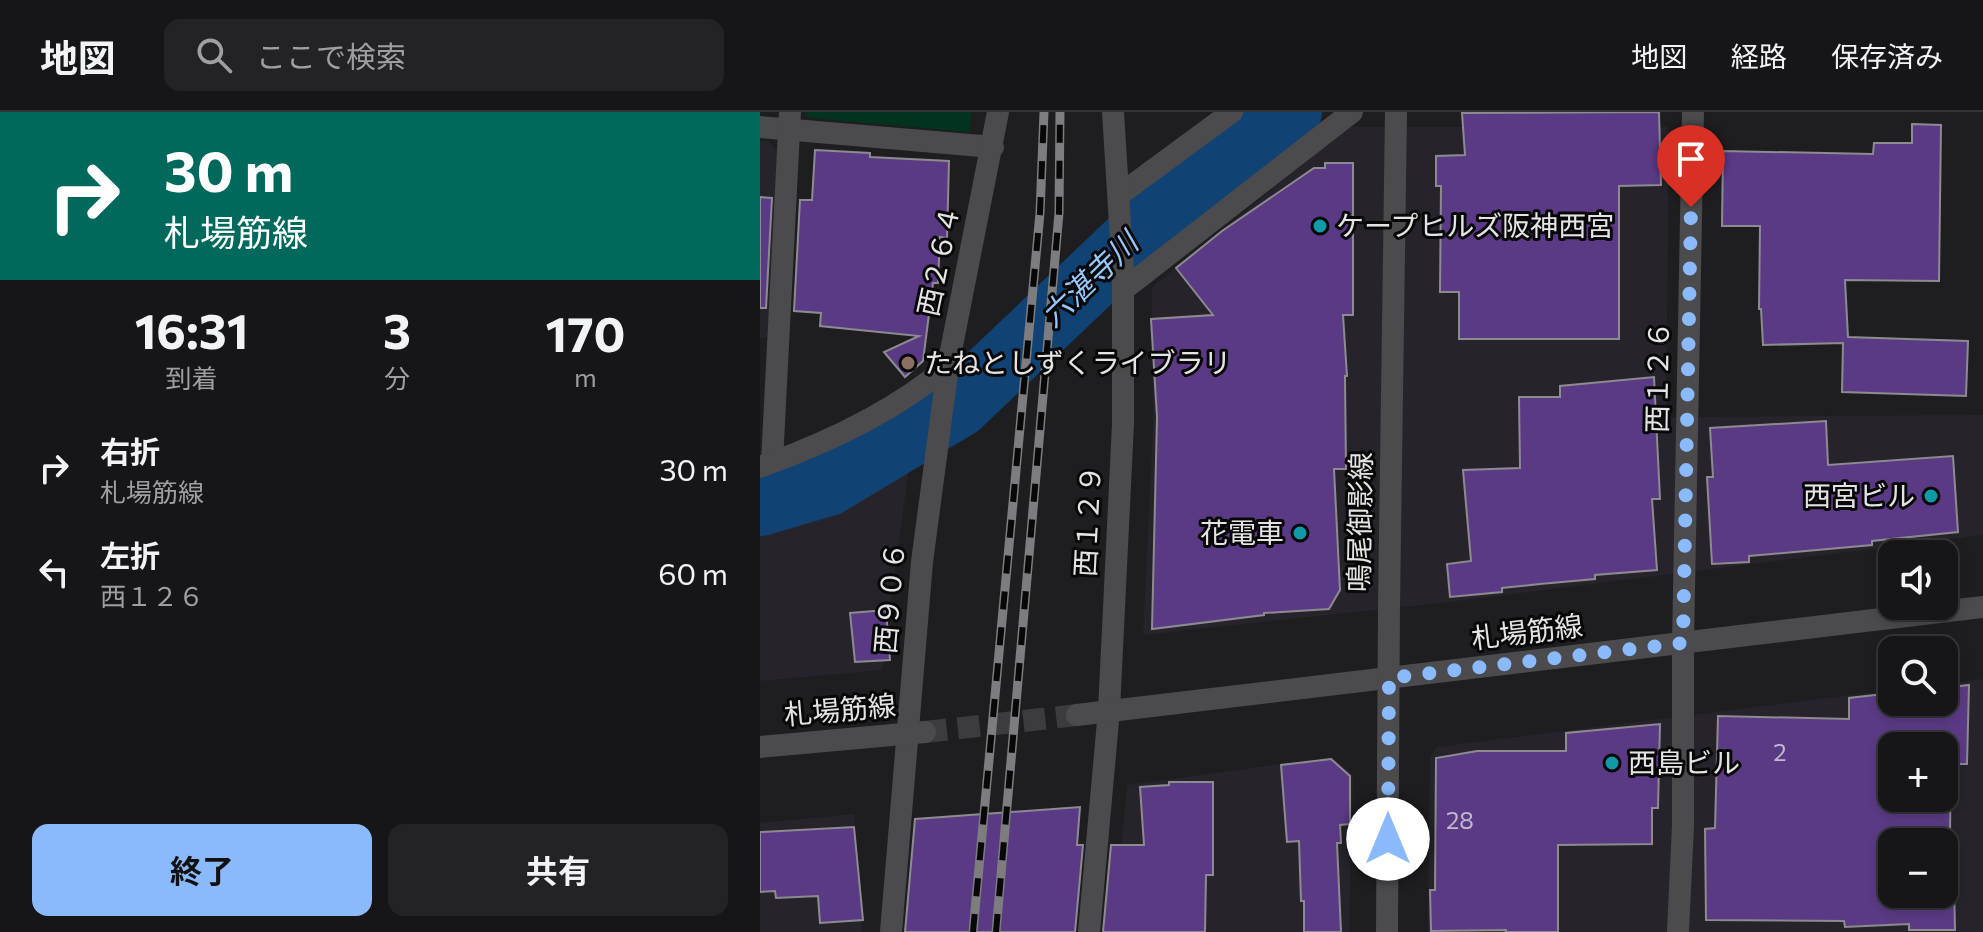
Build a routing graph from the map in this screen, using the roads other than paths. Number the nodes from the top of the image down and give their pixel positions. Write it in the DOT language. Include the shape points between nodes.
graph roads {
  1 [pos="998,112"];
  2 [pos="1113,112"];
  3 [pos="1232,112"];
  4 [pos="1352,112"];
  5 [pos="1396,112"];
  6 [pos="1693,112"];
  7 [pos="790,120"];
  8 [pos="760,127"];
  9 [pos="993,147"];
  10 [pos="1119,195"];
  11 [pos="1123,281"];
  12 [pos="946,375"];
  13 [pos="766,465"];
  14 [pos="1983,607"];
  15 [pos="1683,643"];
  16 [pos="1389,678"];
  17 [pos="1109,710"];
  18 [pos="1077,715"];
  19 [pos="917,733"];
  20 [pos="760,747"];
  21 [pos="891,932"];
  22 [pos="1089,932"];
  23 [pos="1387,932"];
  24 [pos="1678,932"];
  1 -- 9 [label="street, 西２６４"];
  2 -- 10 [label="street, 西１２９"];
  3 -- 10 [label="street"];
  4 -- 11 [label="street"];
  5 -- 16 [label="street, 鳴尾御影線"];
  6 -- 15 [label="street, 西１２６"];
  7 -- 8 [label="street"];
  7 -- 9 [label="street"];
  7 -- 13 [label="street"];
  9 -- 12 [label="street, 西２６４"];
  10 -- 11 [label="street, 西１２９"];
  11 -- 17 [label="street, 西１２９" via="1123,424"];
  12 -- 13 [label="street" via="861,424"];
  12 -- 19 [label="street, 西９０６" via="922,562"];
  14 -- 15 [label="street, 札場筋線"];
  15 -- 16 [label="street, 札場筋線"];
  15 -- 24 [label="street, 西１２６"];
  16 -- 17 [label="street, 札場筋線"];
  16 -- 23 [label="street, 鳴尾御影線"];
  17 -- 18 [label="street, 札場筋線"];
  17 -- 22 [label="street, 西１２９"];
  19 -- 20 [label="street, 札場筋線"];
  19 -- 21 [label="street, 西９０６"];
}
